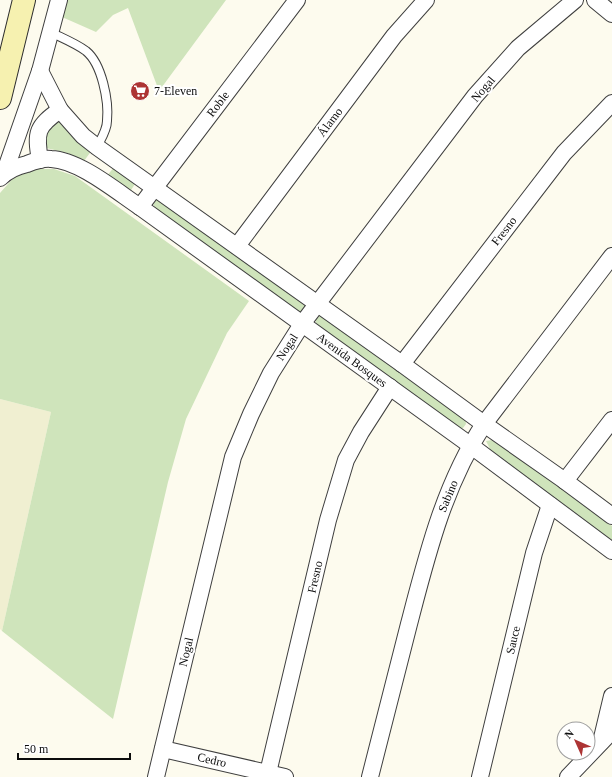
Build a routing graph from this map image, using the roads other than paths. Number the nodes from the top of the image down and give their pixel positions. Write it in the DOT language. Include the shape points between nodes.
graph roads {
  1 [pos="24,0"];
  2 [pos="58,0"];
  3 [pos="297,0"];
  4 [pos="426,0"];
  5 [pos="575,0"];
  6 [pos="595,0"];
  7 [pos="612,14"];
  8 [pos="50,32"];
  9 [pos="40,71"];
  10 [pos="0,98"];
  11 [pos="612,103"];
  12 [pos="60,110"];
  13 [pos="97,147"];
  14 [pos="40,160"];
  15 [pos="2,176"];
  16 [pos="154,188"];
  17 [pos="140,207"];
  18 [pos="237,246"];
  19 [pos="612,256"];
  20 [pos="318,303"];
  21 [pos="302,324"];
  22 [pos="402,364"];
  23 [pos="390,387"];
  24 [pos="612,420"];
  25 [pos="484,424"];
  26 [pos="470,445"];
  27 [pos="565,481"];
  28 [pos="550,505"];
  29 [pos="612,516"];
  30 [pos="612,551"];
  31 [pos="612,696"];
  32 [pos="612,731"];
  33 [pos="601,743"];
  34 [pos="163,749"];
  35 [pos="267,775"];
  36 [pos="156,777"];
  37 [pos="285,777"];
  38 [pos="370,777"];
  39 [pos="480,777"];
  40 [pos="568,777"];
  1 -- 10 [label="main road"];
  2 -- 8 [label="street"];
  3 -- 16 [label="street, Roble"];
  4 -- 18 [label="street, Álamo" via="394,36"];
  5 -- 20 [label="street, Nogal" via="518,48 475,96"];
  6 -- 7 [label="street"];
  8 -- 9 [label="street"];
  8 -- 13 [label="lane" via="77,45 93,59 99,70 105,91 107,121"];
  9 -- 12 [label="street"];
  9 -- 15 [label="street"];
  11 -- 22 [label="street, Fresno" via="564,153"];
  12 -- 13 [label="street" via="83,136"];
  12 -- 14 [label="street" via="43,124 38,133"];
  13 -- 16 [label="street"];
  14 -- 15 [label="street, Avenida Bosques" via="21,165"];
  14 -- 17 [label="street, Avenida Bosques" via="50,158 76,166"];
  16 -- 17 [label="street, Roble"];
  16 -- 18 [label="street"];
  17 -- 21 [label="street, Avenida Bosques"];
  18 -- 20 [label="street"];
  19 -- 25 [label="street, Sabino"];
  20 -- 21 [label="street, Nogal"];
  20 -- 22 [label="street"];
  21 -- 23 [label="street, Avenida Bosques"];
  21 -- 34 [label="street, Nogal" via="271,373 233,457"];
  22 -- 25 [label="street"];
  23 -- 26 [label="street, Avenida Bosques"];
  23 -- 35 [label="street, Fresno" via="346,460 328,520"];
  24 -- 27 [label="street"];
  25 -- 26 [label="street, Sabino"];
  25 -- 27 [label="street"];
  26 -- 28 [label="street, Avenida Bosques"];
  26 -- 38 [label="street, Sabino" via="442,507 426,559"];
  27 -- 29 [label="street"];
  28 -- 30 [label="street, Avenida Bosques"];
  28 -- 39 [label="street, Sauce" via="534,552"];
  31 -- 33 [label="street"];
  32 -- 33 [label="street"];
  33 -- 40 [label="street"];
  34 -- 35 [label="street, Cedro"];
  34 -- 36 [label="street, Nogal"];
  35 -- 37 [label="street, Cedro"];
}
